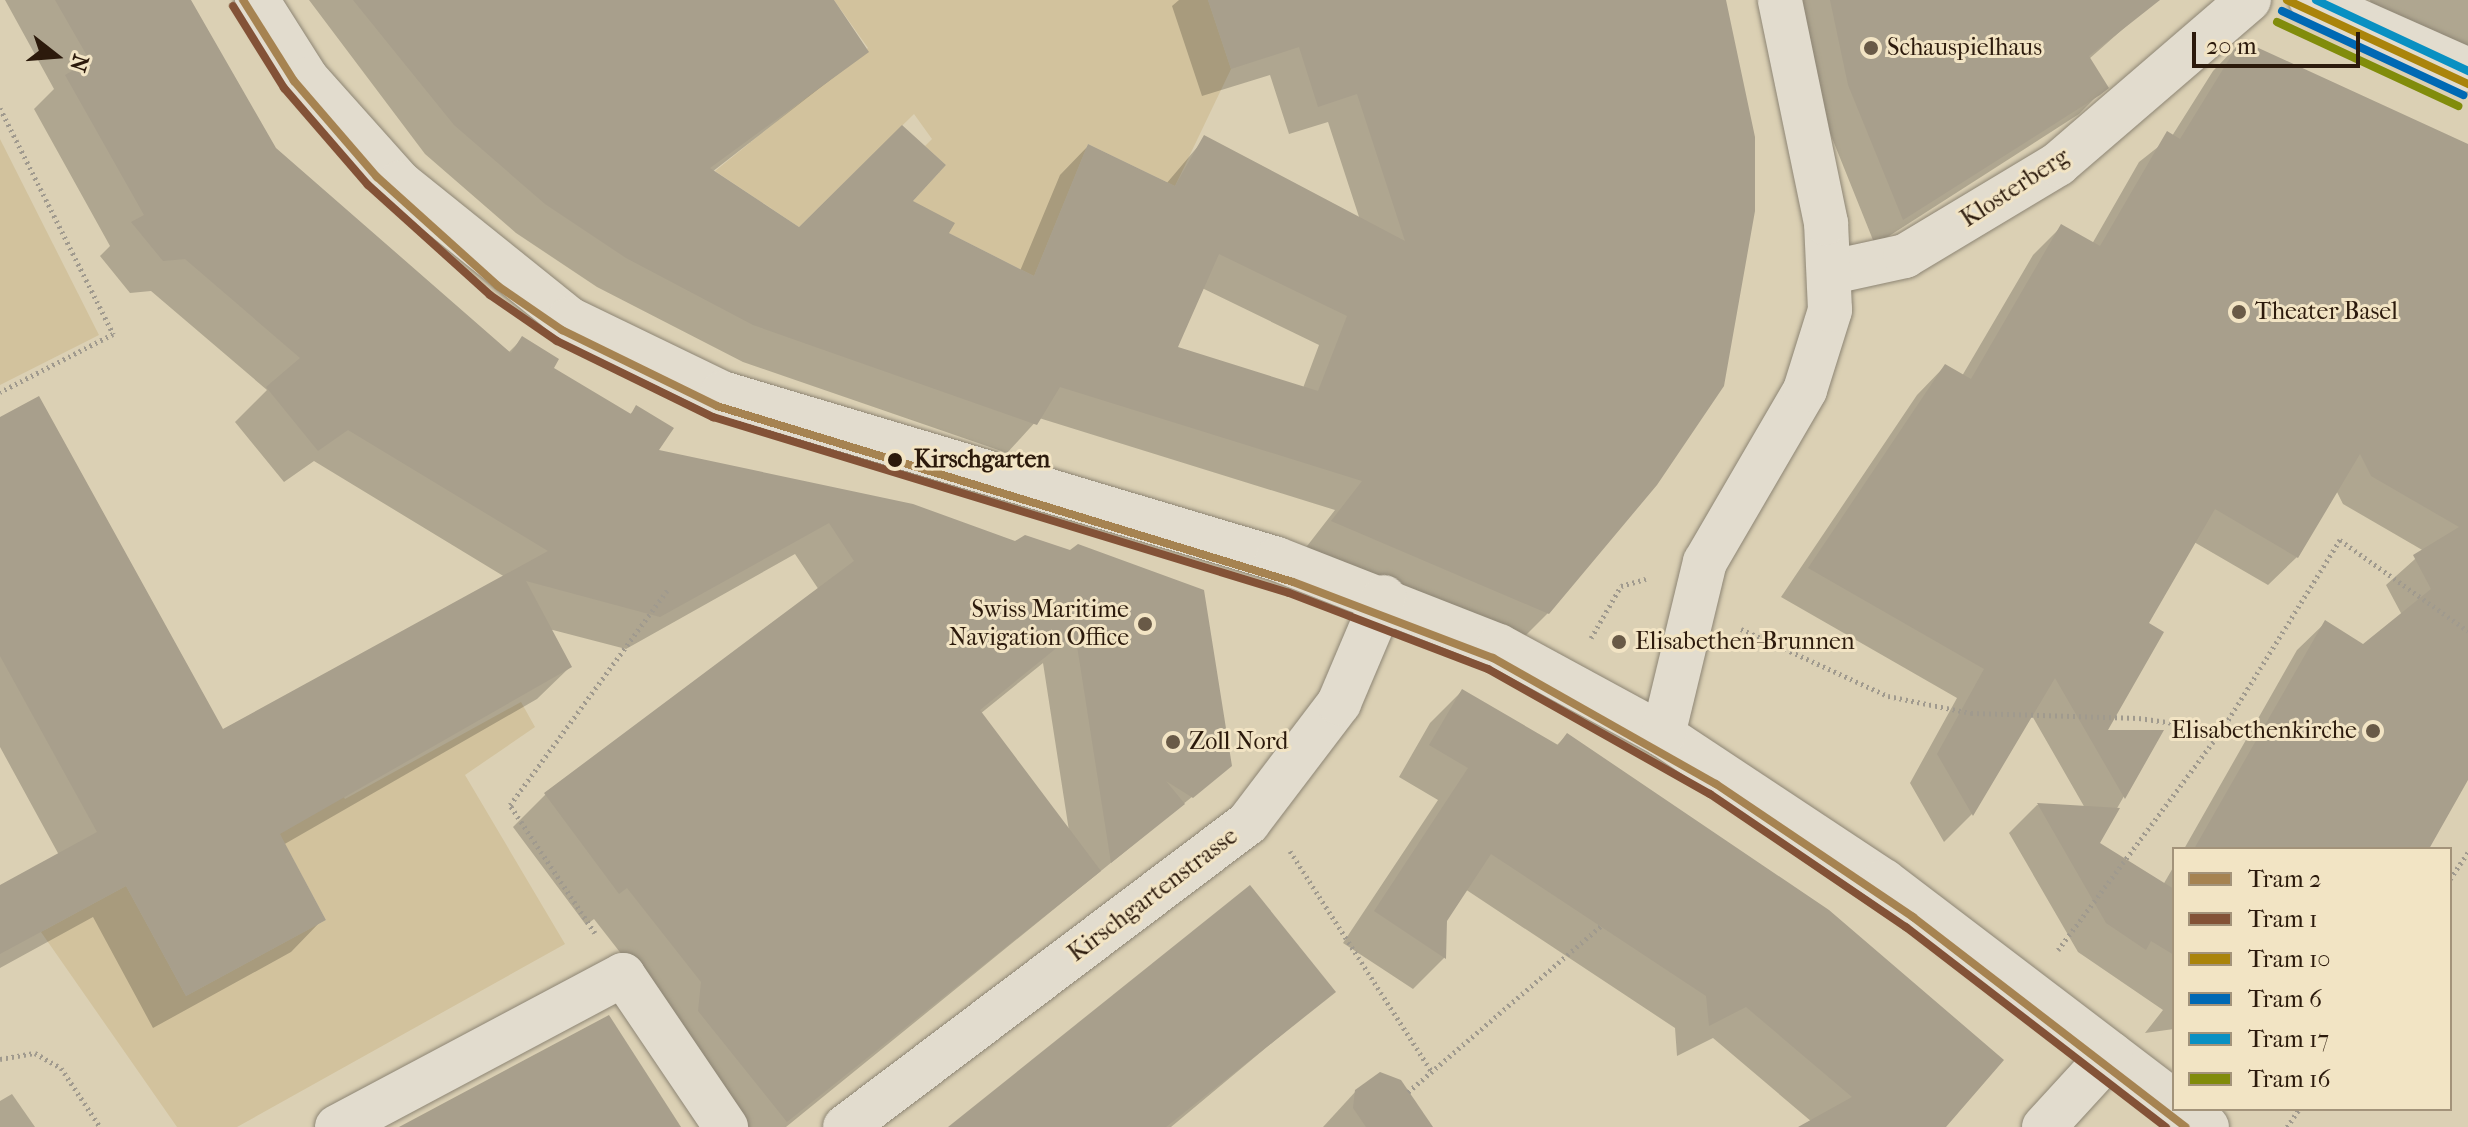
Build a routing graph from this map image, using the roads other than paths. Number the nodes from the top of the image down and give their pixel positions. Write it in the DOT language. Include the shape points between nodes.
graph roads {
  1 [pos="257,0"];
  2 [pos="1780,0"];
  3 [pos="2249,0"];
  4 [pos="2311,0"];
  5 [pos="2468,70"];
  6 [pos="1832,272"];
  7 [pos="1384,597"];
  8 [pos="1663,735"];
  9 [pos="2111,1054"];
  10 [pos="2172,1100"];
  11 [pos="2186,1111"];
  12 [pos="337,1127"];
  13 [pos="726,1127"];
  14 [pos="845,1127"];
  15 [pos="2044,1127"];
  16 [pos="2183,1127"];
  17 [pos="2207,1127"];
  1 -- 7 [label="street" via="307,79 400,183 497,267 615,345 722,393"];
  2 -- 6 [label="street"];
  3 -- 6 [label="street, Klosterberg" via="2058,164 1905,256"];
  4 -- 5 [label="street"];
  6 -- 8 [label="street" via="1821,355 1705,562"];
  7 -- 8 [label="street" via="1563,678"];
  7 -- 14 [label="street, Kirschgartenstrasse" via="1339,703 1248,823"];
  8 -- 9 [label="street" via="1884,881"];
  9 -- 10 [label="street"];
  9 -- 15 [label="street"];
  9 -- 16 [label="street"];
  11 -- 17 [label="street"];
  12 -- 13 [label="street" via="623,975"];
}
